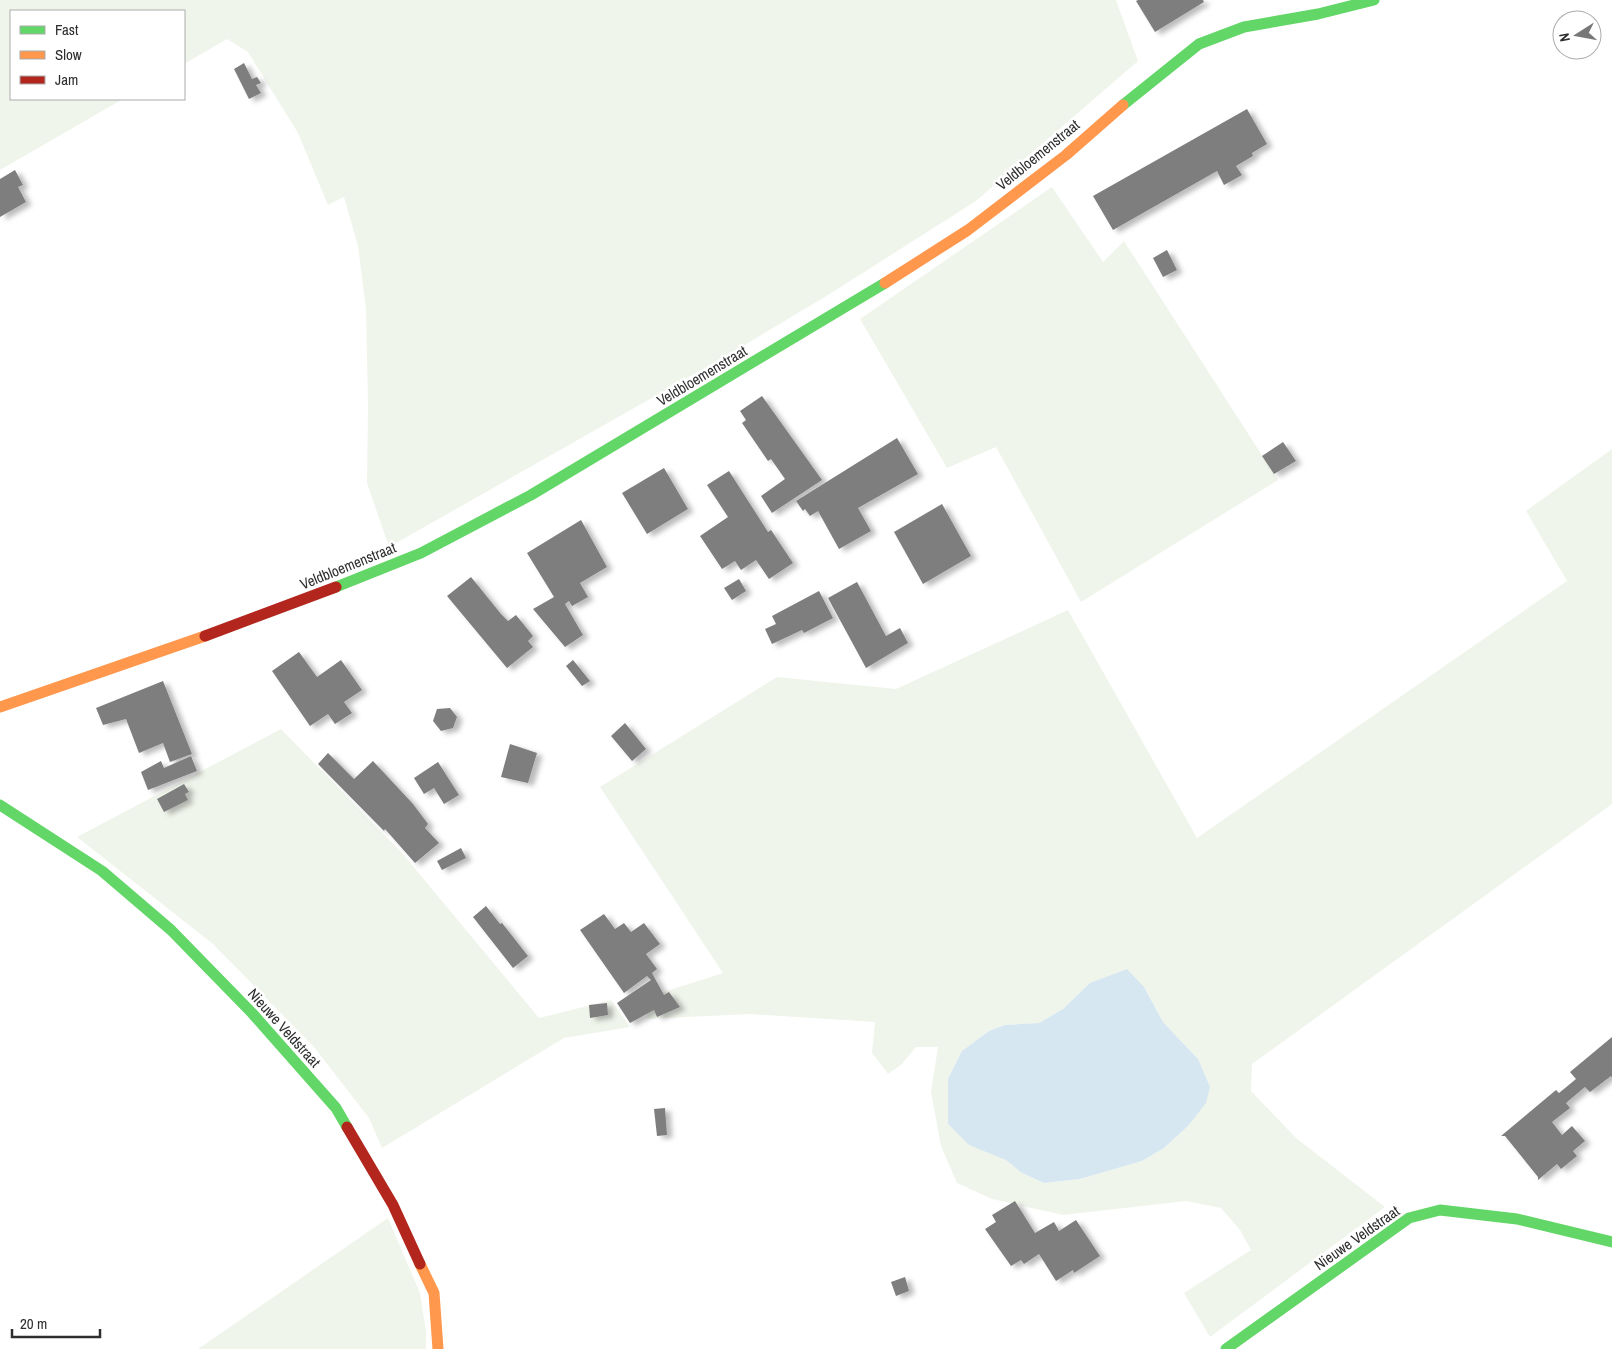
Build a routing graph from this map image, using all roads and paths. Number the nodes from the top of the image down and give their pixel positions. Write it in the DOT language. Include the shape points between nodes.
graph roads {
  1 [pos="1374,0"];
  2 [pos="0,707"];
  3 [pos="0,805"];
  4 [pos="1612,1242"];
  5 [pos="438,1349"];
  6 [pos="1226,1349"];
  1 -- 2 [label="street, Veldbloemenstraat" via="1244,27 1199,44 1066,155 968,230 861,298 556,480 421,553 285,608"];
  3 -- 5 [label="street, Nieuwe Veldstraat" via="102,871 171,930 252,1013 336,1108 393,1205 434,1292"];
  4 -- 6 [label="street, Nieuwe Veldstraat" via="1517,1219 1440,1210 1409,1218"];
}
